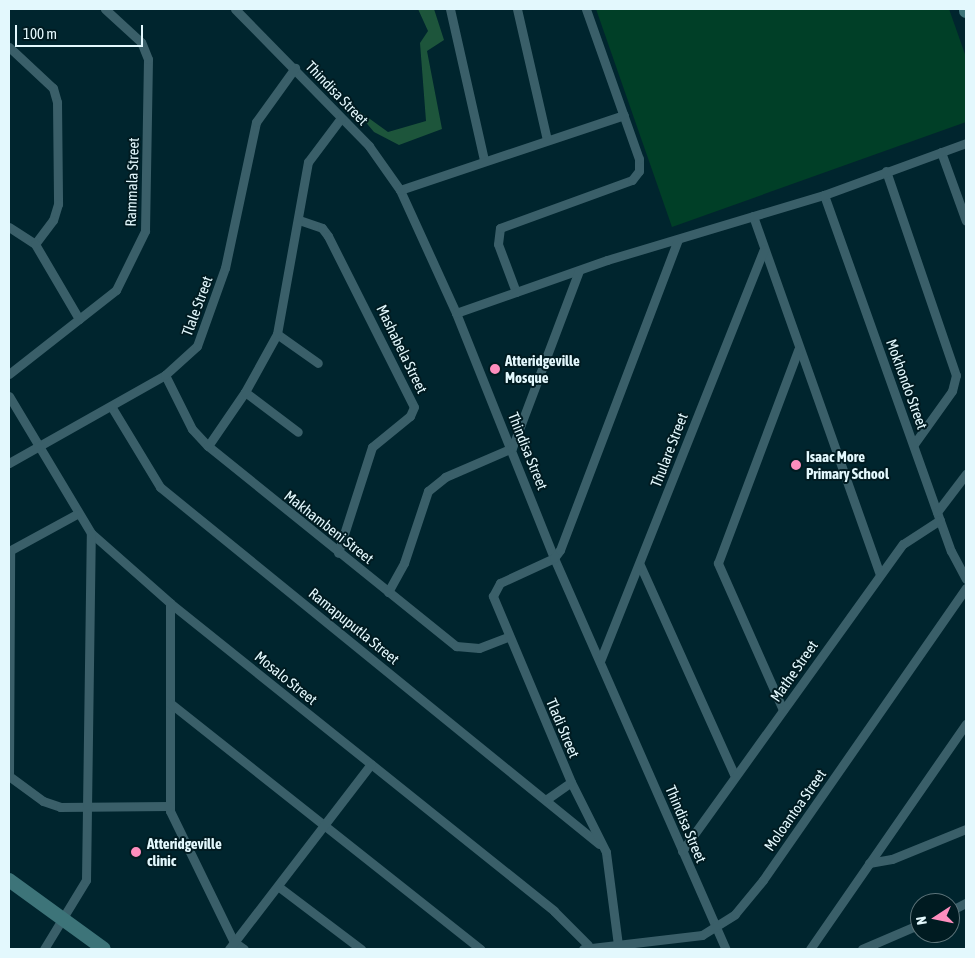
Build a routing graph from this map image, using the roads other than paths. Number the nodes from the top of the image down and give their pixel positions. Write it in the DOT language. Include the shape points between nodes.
graph roads {
  1 [pos="105,9"];
  2 [pos="450,9"];
  3 [pos="517,9"];
  4 [pos="586,9"];
  5 [pos="237,10"];
  6 [pos="9,47"];
  7 [pos="295,68"];
  8 [pos="624,115"];
  9 [pos="341,118"];
  10 [pos="547,140"];
  11 [pos="966,143"];
  12 [pos="941,152"];
  13 [pos="484,160"];
  14 [pos="886,171"];
  15 [pos="400,190"];
  16 [pos="824,195"];
  17 [pos="753,216"];
  18 [pos="299,220"];
  19 [pos="966,221"];
  20 [pos="9,227"];
  21 [pos="678,240"];
  22 [pos="35,244"];
  23 [pos="764,249"];
  24 [pos="578,271"];
  25 [pos="516,292"];
  26 [pos="456,313"];
  27 [pos="79,319"];
  28 [pos="277,334"];
  29 [pos="798,350"];
  30 [pos="318,363"];
  31 [pos="9,374"];
  32 [pos="165,376"];
  33 [pos="245,392"];
  34 [pos="9,396"];
  35 [pos="111,406"];
  36 [pos="298,432"];
  37 [pos="914,444"];
  38 [pos="40,446"];
  39 [pos="208,446"];
  40 [pos="512,448"];
  41 [pos="9,463"];
  42 [pos="966,474"];
  43 [pos="77,514"];
  44 [pos="939,516"];
  45 [pos="91,533"];
  46 [pos="9,551"];
  47 [pos="338,553"];
  48 [pos="554,558"];
  49 [pos="640,565"];
  50 [pos="880,574"];
  51 [pos="966,579"];
  52 [pos="966,588"];
  53 [pos="388,592"];
  54 [pos="170,603"];
  55 [pos="508,637"];
  56 [pos="600,661"];
  57 [pos="9,688"];
  58 [pos="170,703"];
  59 [pos="783,710"];
  60 [pos="966,724"];
  61 [pos="371,764"];
  62 [pos="9,776"];
  63 [pos="735,776"];
  64 [pos="571,782"];
  65 [pos="547,799"];
  66 [pos="169,806"];
  67 [pos="90,808"];
  68 [pos="323,828"];
  69 [pos="966,828"];
  70 [pos="603,847"];
  71 [pos="682,851"];
  72 [pos="869,863"];
  73 [pos="9,880"];
  74 [pos="279,887"];
  75 [pos="65,920"];
  76 [pos="717,928"];
  77 [pos="910,928"];
  78 [pos="231,945"];
  79 [pos="618,945"];
  80 [pos="585,947"];
  81 [pos="44,949"];
  82 [pos="104,949"];
  83 [pos="244,949"];
  84 [pos="361,949"];
  85 [pos="480,949"];
  86 [pos="726,949"];
  87 [pos="810,949"];
  88 [pos="862,949"];
  1 -- 27 [label="street, Rammala Street" via="137,38 148,59 148,217 121,285"];
  2 -- 13 [label="street"];
  3 -- 10 [label="street"];
  4 -- 8 [label="street"];
  5 -- 7 [label="street, Thindisa Street"];
  6 -- 22 [label="street" via="53,88 57,102 58,204 53,220"];
  7 -- 9 [label="street, Thindisa Street"];
  7 -- 32 [label="street, Tlale Street" via="256,122 225,268 203,337 187,359"];
  8 -- 10 [label="street"];
  8 -- 25 [label="street" via="640,159 640,171 632,180 500,228 498,244"];
  9 -- 15 [label="street, Thindisa Street" via="382,160"];
  9 -- 18 [label="street" via="308,162"];
  10 -- 13 [label="street"];
  11 -- 12 [label="street"];
  12 -- 14 [label="street"];
  12 -- 19 [label="street"];
  13 -- 15 [label="street"];
  14 -- 16 [label="street"];
  14 -- 37 [label="street" via="956,370 952,391"];
  15 -- 26 [label="street, Thindisa Street"];
  16 -- 17 [label="street"];
  16 -- 37 [label="street, Mokhondo Street"];
  17 -- 21 [label="street"];
  17 -- 23 [label="street"];
  18 -- 28 [label="street"];
  18 -- 47 [label="street, Mashabela Street" via="322,228 335,247 414,407 410,416 372,447"];
  20 -- 22 [label="street"];
  21 -- 24 [label="street"];
  21 -- 48 [label="street"];
  22 -- 27 [label="street"];
  23 -- 29 [label="street"];
  23 -- 49 [label="street, Thulare Street"];
  24 -- 25 [label="street"];
  24 -- 40 [label="street"];
  25 -- 26 [label="street"];
  26 -- 40 [label="street, Thindisa Street"];
  27 -- 31 [label="street, Rammala Street"];
  28 -- 30 [label="street"];
  28 -- 33 [label="street"];
  29 -- 50 [label="street"];
  29 -- 59 [label="street" via="718,563"];
  32 -- 35 [label="street, Tlale Street"];
  32 -- 39 [label="street, Makhambeni Street" via="192,429"];
  33 -- 36 [label="street"];
  33 -- 39 [label="street"];
  34 -- 38 [label="street, Mosalo Street"];
  35 -- 38 [label="street, Tlale Street"];
  35 -- 65 [label="street, Ramapuputla Street" via="160,487"];
  37 -- 44 [label="street, Mokhondo Street"];
  38 -- 41 [label="street, Tlale Street"];
  38 -- 43 [label="street, Mosalo Street"];
  39 -- 47 [label="street, Makhambeni Street"];
  40 -- 48 [label="street, Thindisa Street"];
  40 -- 53 [label="street" via="445,478 428,491 404,562"];
  42 -- 44 [label="street"];
  43 -- 45 [label="street, Mosalo Street"];
  43 -- 46 [label="street"];
  44 -- 50 [label="street, Mathe Street" via="908,538"];
  44 -- 51 [label="street, Mokhondo Street"];
  45 -- 54 [label="street, Mosalo Street"];
  45 -- 67 [label="street"];
  46 -- 57 [label="street"];
  47 -- 53 [label="street, Makhambeni Street"];
  48 -- 55 [label="street, Tladi Street" via="496,589 494,603"];
  48 -- 56 [label="street, Thindisa Street"];
  49 -- 56 [label="street, Thulare Street"];
  49 -- 63 [label="street"];
  50 -- 59 [label="street, Mathe Street"];
  52 -- 76 [label="street, Moloantoa Street" via="763,880"];
  53 -- 55 [label="street, Makhambeni Street" via="463,649 480,648"];
  54 -- 58 [label="street"];
  54 -- 61 [label="street, Mosalo Street"];
  55 -- 64 [label="street, Tladi Street"];
  56 -- 71 [label="street, Thindisa Street"];
  57 -- 62 [label="street"];
  58 -- 66 [label="street"];
  58 -- 68 [label="street"];
  59 -- 63 [label="street, Mathe Street"];
  60 -- 72 [label="street"];
  61 -- 68 [label="street"];
  61 -- 80 [label="street, Mosalo Street" via="554,911"];
  62 -- 67 [label="street" via="43,801"];
  63 -- 71 [label="street, Mathe Street"];
  64 -- 65 [label="street"];
  64 -- 70 [label="street, Tladi Street"];
  65 -- 70 [label="street, Ramapuputla Street"];
  66 -- 67 [label="street"];
  66 -- 78 [label="street"];
  67 -- 75 [label="street" via="86,880"];
  68 -- 74 [label="street"];
  68 -- 85 [label="street"];
  69 -- 72 [label="street" via="892,859"];
  70 -- 79 [label="street, Tladi Street"];
  71 -- 76 [label="street, Thindisa Street"];
  72 -- 87 [label="street"];
  73 -- 75 [label="street"];
  74 -- 78 [label="street"];
  74 -- 84 [label="street"];
  75 -- 81 [label="street"];
  75 -- 82 [label="street"];
  76 -- 79 [label="street, Moloantoa Street" via="685,938"];
  76 -- 86 [label="street, Thindisa Street"];
  77 -- 88 [label="street"];
  78 -- 83 [label="street"];
  79 -- 80 [label="street, Moloantoa Street"];
}
